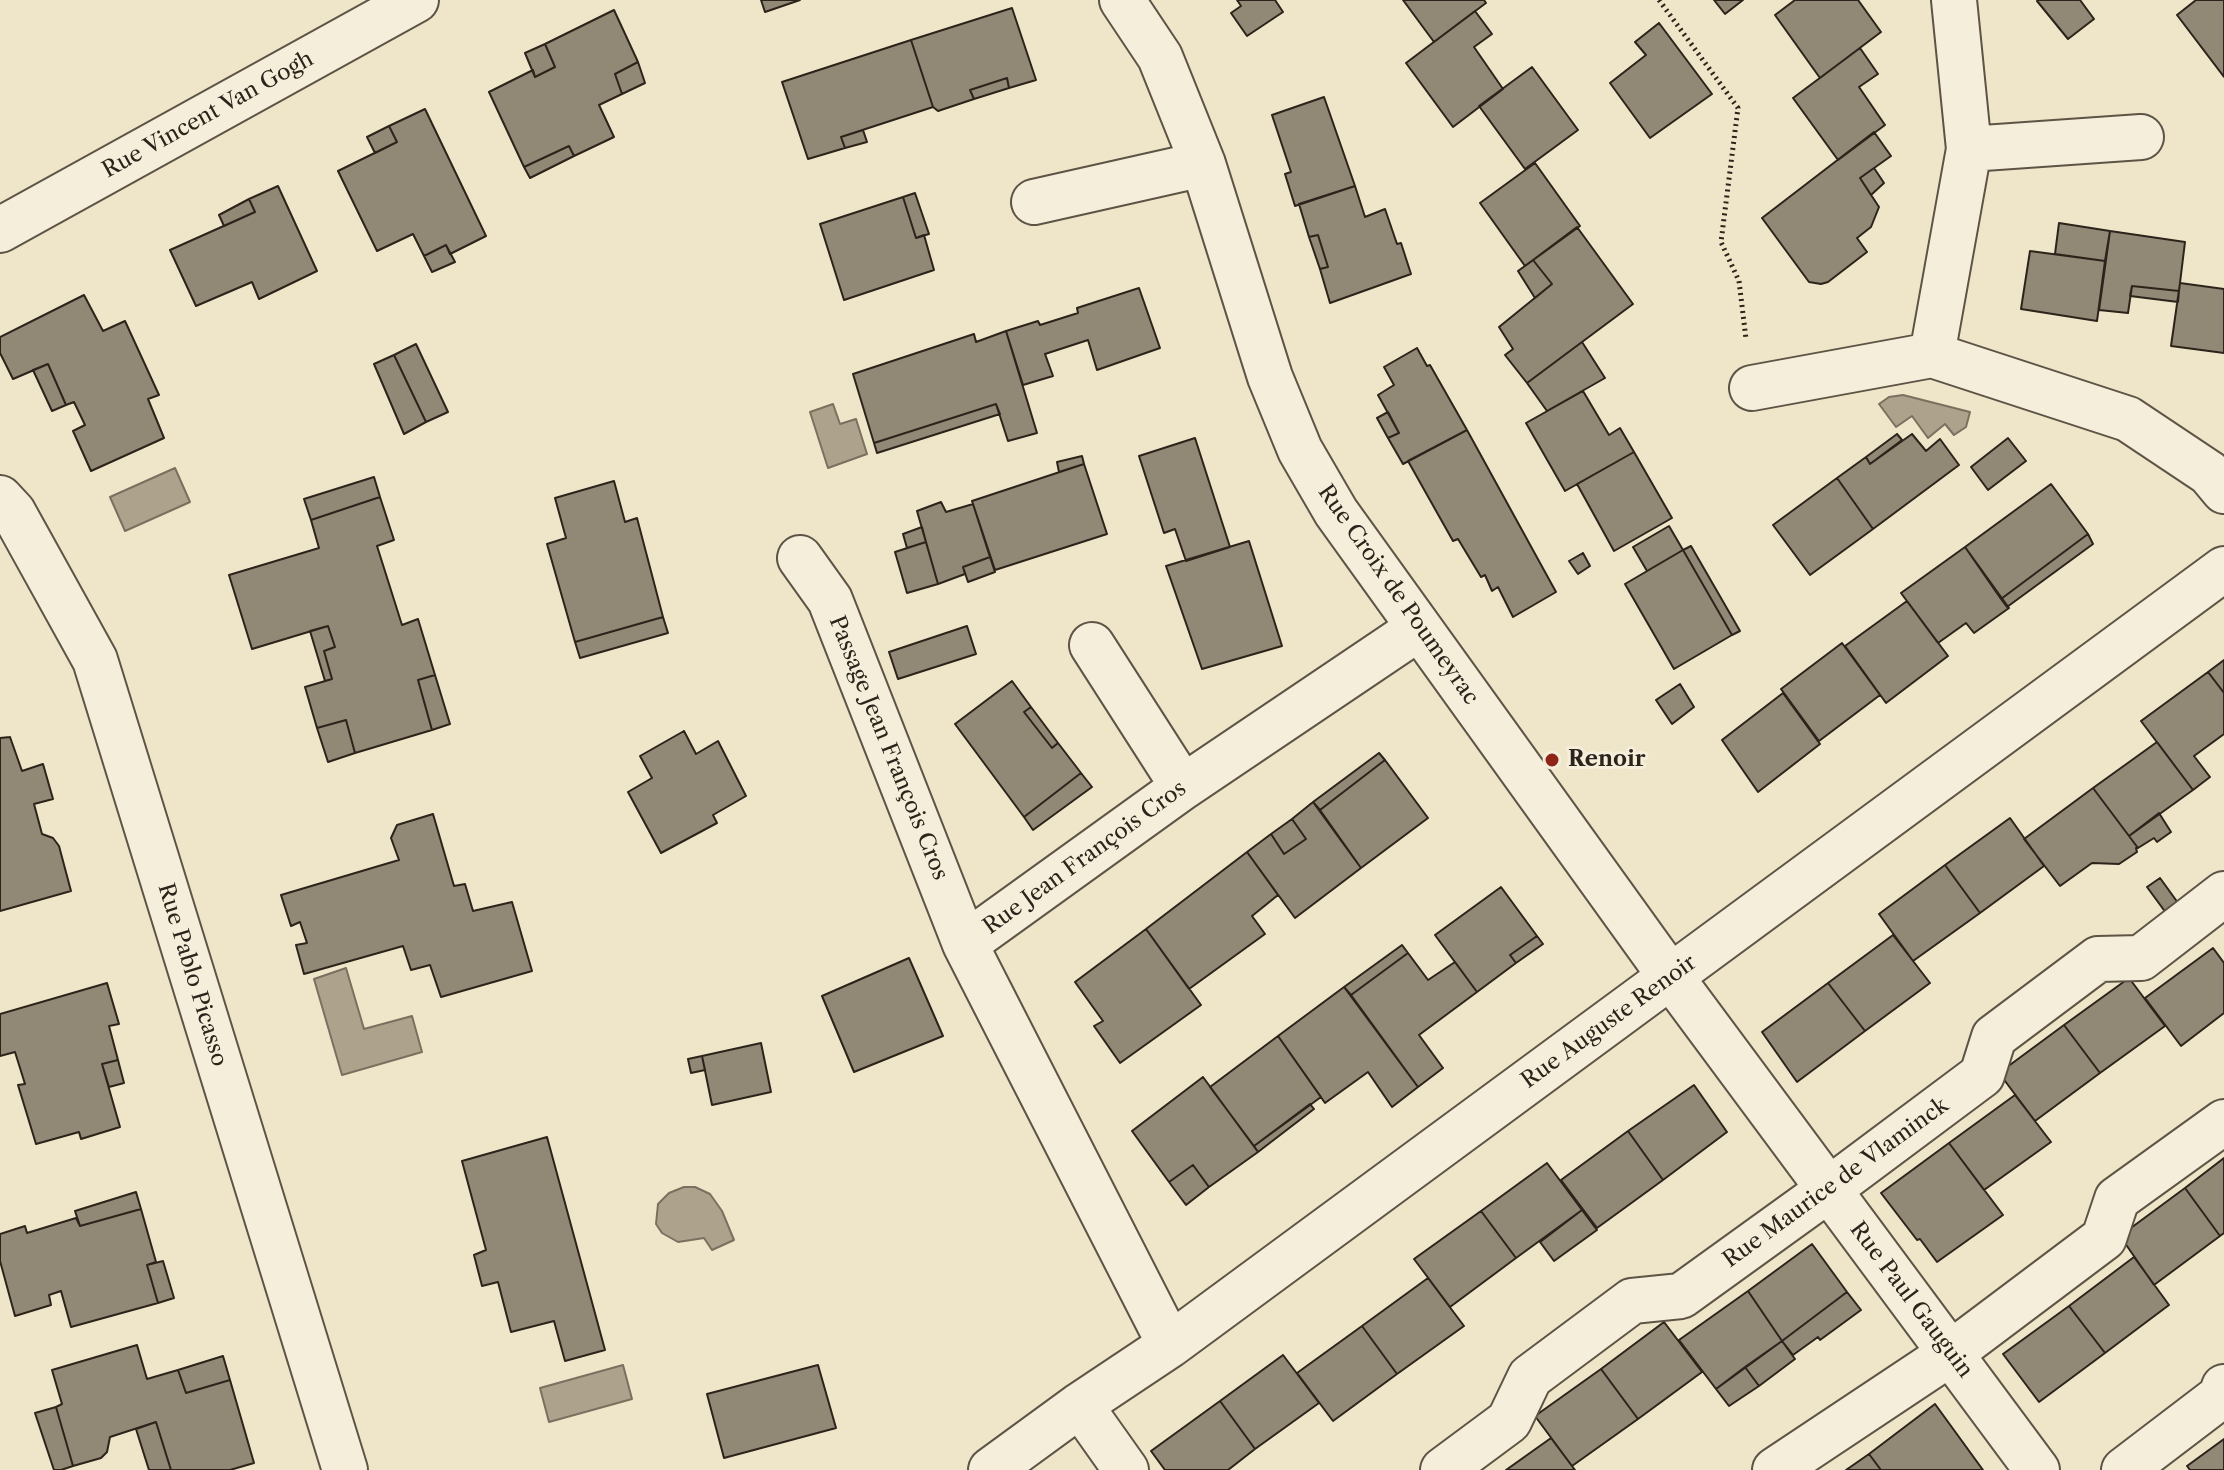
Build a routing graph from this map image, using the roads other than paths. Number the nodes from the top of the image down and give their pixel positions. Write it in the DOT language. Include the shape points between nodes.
graph roads {
  1 [pos="416,0"];
  2 [pos="1122,0"];
  3 [pos="1954,0"];
  4 [pos="2141,137"];
  5 [pos="1969,149"];
  6 [pos="1203,164"];
  7 [pos="1034,202"];
  8 [pos="0,230"];
  9 [pos="1932,355"];
  10 [pos="1752,388"];
  11 [pos="2224,491"];
  12 [pos="0,498"];
  13 [pos="800,558"];
  14 [pos="2224,569"];
  15 [pos="1419,628"];
  16 [pos="1092,645"];
  17 [pos="1183,787"];
  18 [pos="2224,894"];
  19 [pos="965,944"];
  20 [pos="1671,976"];
  21 [pos="2224,1122"];
  22 [pos="1828,1190"];
  23 [pos="1170,1345"];
  24 [pos="1951,1353"];
  25 [pos="2224,1387"];
  26 [pos="1080,1405"];
  27 [pos="345,1470"];
  28 [pos="991,1470"];
  29 [pos="1126,1470"];
  30 [pos="1443,1470"];
  31 [pos="1775,1470"];
  32 [pos="2037,1470"];
  33 [pos="2124,1470"];
  1 -- 8 [label="street, Rue Vincent Van Gogh"];
  2 -- 6 [label="street, Rue Croix de Poumeyrac" via="1160,57"];
  3 -- 5 [label="street"];
  4 -- 5 [label="street"];
  5 -- 9 [label="street"];
  6 -- 7 [label="street"];
  6 -- 15 [label="street, Rue Croix de Poumeyrac" via="1270,377 1300,450 1336,512"];
  9 -- 10 [label="street"];
  9 -- 11 [label="street" via="2128,419 2209,473"];
  12 -- 27 [label="street, Rue Pablo Picasso" via="13,512 95,660"];
  13 -- 19 [label="street, Passage Jean François Cros" via="830,600"];
  14 -- 20 [label="street, Rue Auguste Renoir"];
  15 -- 17 [label="street, Rue Jean François Cros"];
  15 -- 20 [label="street, Rue Croix de Poumeyrac"];
  16 -- 17 [label="street"];
  17 -- 19 [label="street, Rue Jean François Cros"];
  18 -- 22 [label="street, Rue Maurice de Vlaminck" via="2141,958 2098,959 1994,1037 1982,1075"];
  19 -- 23 [label="street, Rue Jean François Cros"];
  20 -- 22 [label="street, Rue Paul Gauguin"];
  20 -- 23 [label="street, Rue Auguste Renoir"];
  21 -- 24 [label="street" via="2117,1199 2104,1238"];
  22 -- 24 [label="street, Rue Paul Gauguin"];
  22 -- 30 [label="street, Rue Maurice de Vlaminck" via="1681,1296 1632,1301 1530,1377 1509,1421"];
  23 -- 26 [label="street, Rue Auguste Renoir"];
  24 -- 31 [label="street"];
  24 -- 32 [label="street, Rue Paul Gauguin"];
  25 -- 33 [label="street" via="2221,1396"];
  26 -- 28 [label="street, Rue Auguste Renoir"];
  26 -- 29 [label="street"];
}
